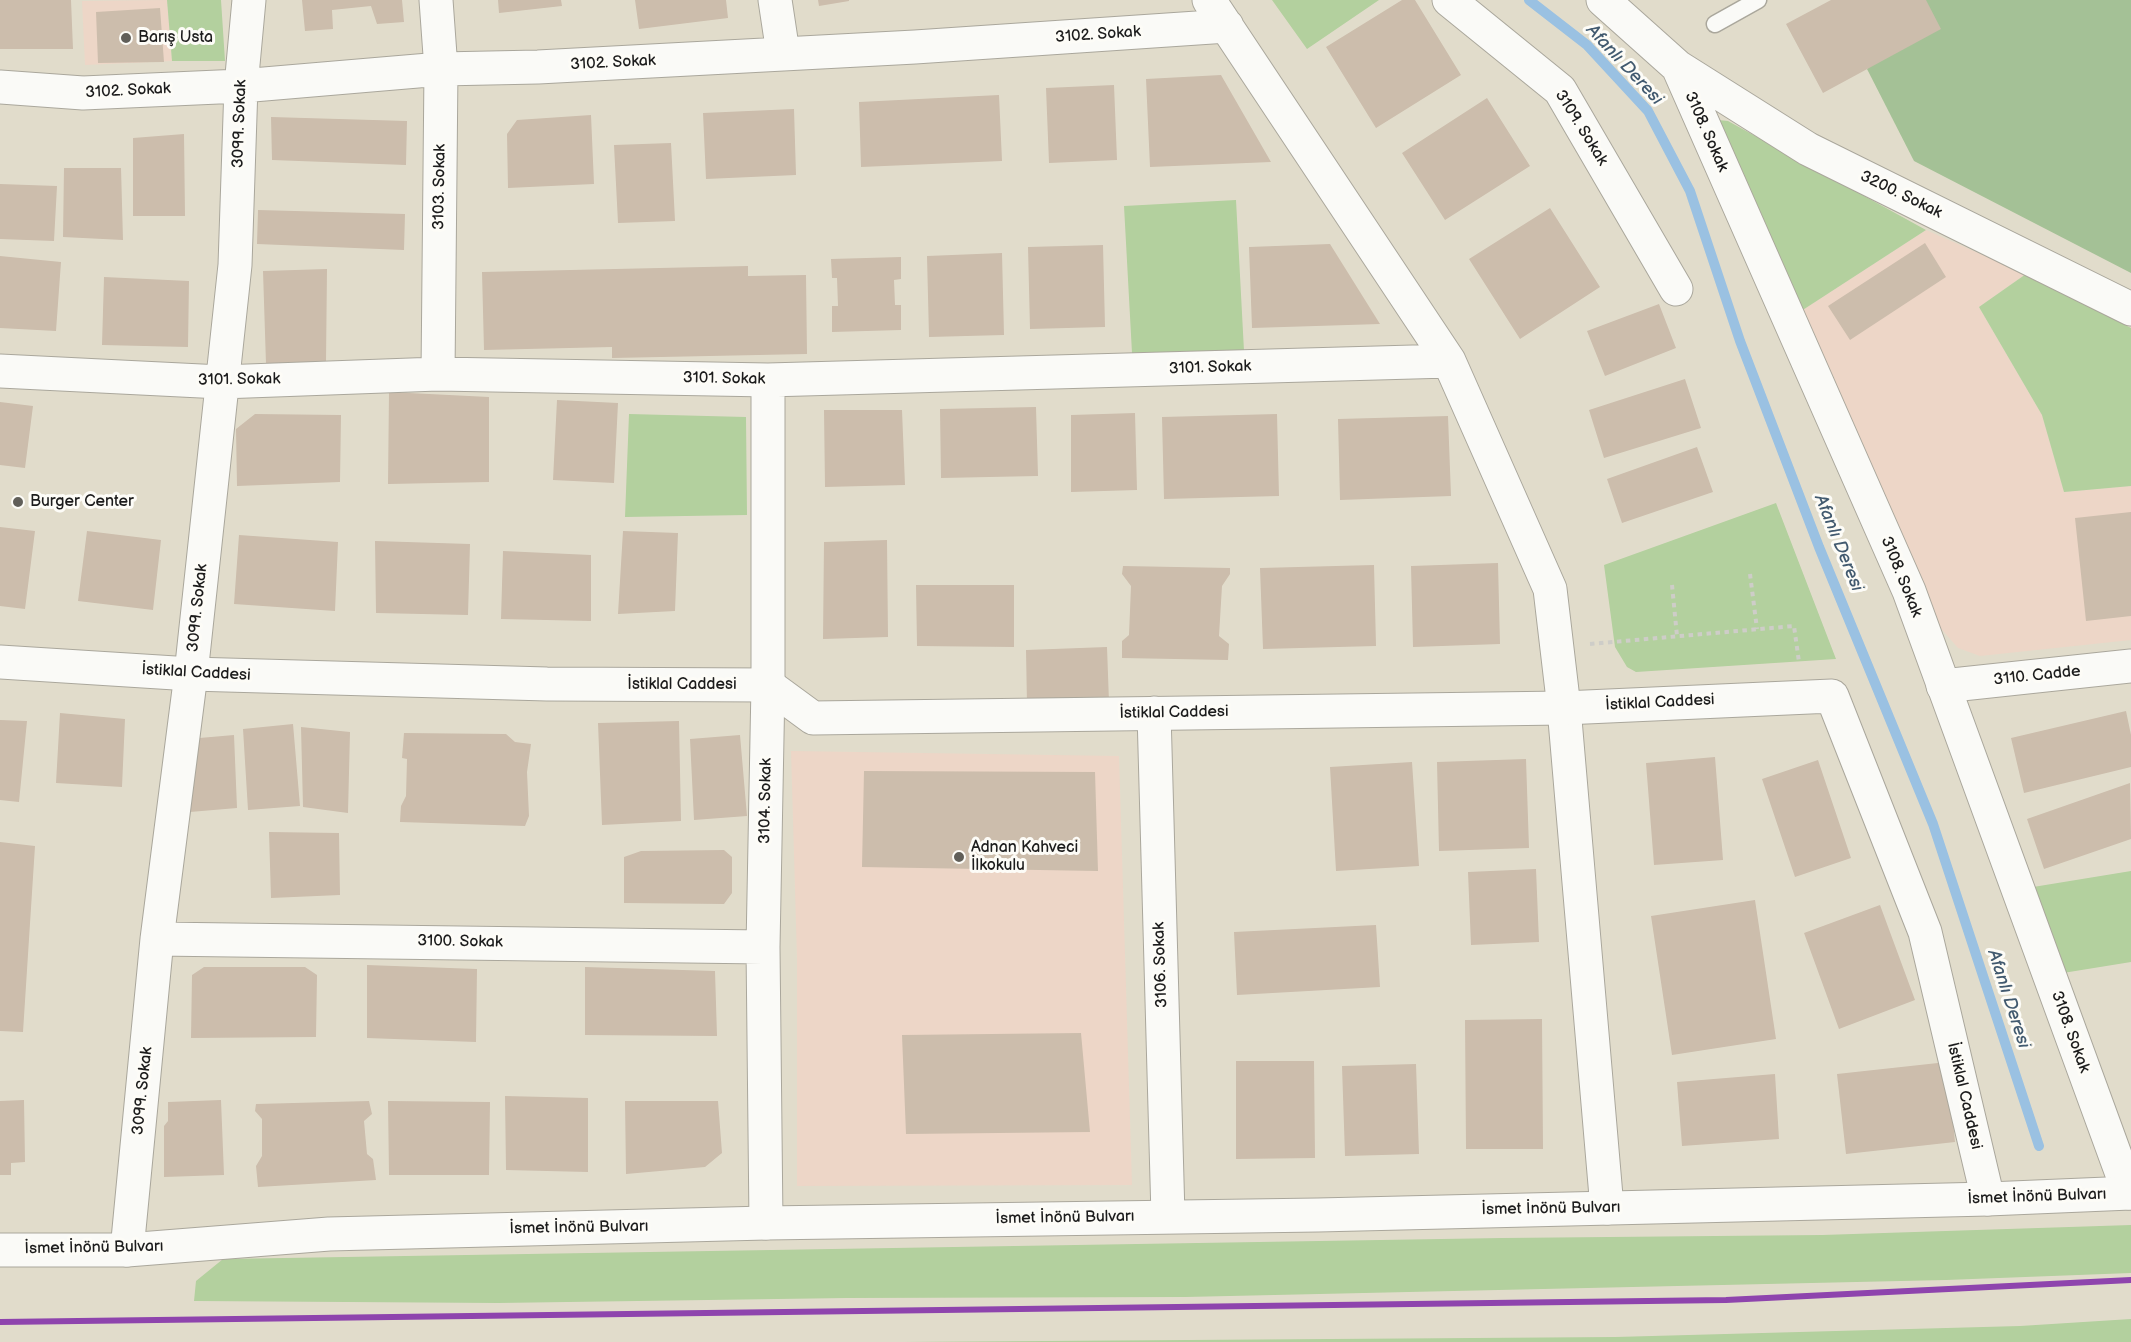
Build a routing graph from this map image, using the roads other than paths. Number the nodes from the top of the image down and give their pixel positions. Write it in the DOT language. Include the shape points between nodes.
graph roads {
  1 [pos="249,0"];
  2 [pos="436,0"];
  3 [pos="775,0"];
  4 [pos="1449,0"];
  5 [pos="1603,0"];
  6 [pos="1758,0"];
  7 [pos="1218,13"];
  8 [pos="1715,24"];
  9 [pos="783,53"];
  10 [pos="1678,68"];
  11 [pos="441,69"];
  12 [pos="241,86"];
  13 [pos="0,87"];
  14 [pos="1676,289"];
  15 [pos="2131,309"];
  16 [pos="1449,361"];
  17 [pos="0,370"];
  18 [pos="438,374"];
  19 [pos="768,380"];
  20 [pos="221,382"];
  21 [pos="0,662"];
  22 [pos="2131,666"];
  23 [pos="191,674"];
  24 [pos="768,685"];
  25 [pos="1943,686"];
  26 [pos="1564,708"];
  27 [pos="1154,713"];
  28 [pos="157,939"];
  29 [pos="763,947"];
  30 [pos="2130,1193"];
  31 [pos="1988,1199"];
  32 [pos="1607,1208"];
  33 [pos="1168,1216"];
  34 [pos="766,1223"];
  35 [pos="0,1250"];
  36 [pos="127,1250"];
  1 -- 12 [label="street, 3099. Sokak"];
  2 -- 11 [label="street, 3103. Sokak"];
  3 -- 9 [label="street"];
  4 -- 14 [label="street, 3109. Sokak" via="1560,90"];
  5 -- 10 [label="street, 3108. Sokak"];
  6 -- 8 [label="lane"];
  7 -- 9 [label="street, 3102. Sokak"];
  7 -- 16 [label="street"];
  9 -- 11 [label="street, 3102. Sokak"];
  10 -- 15 [label="street, 3200. Sokak" via="1808,149"];
  10 -- 25 [label="street, 3108. Sokak" via="1909,591"];
  11 -- 12 [label="street, 3102. Sokak"];
  11 -- 18 [label="street, 3103. Sokak"];
  12 -- 13 [label="street, 3102. Sokak" via="83,93"];
  12 -- 20 [label="street, 3099. Sokak" via="235,265"];
  16 -- 19 [label="street, 3101. Sokak"];
  16 -- 26 [label="street" via="1550,589"];
  17 -- 20 [label="street, 3101. Sokak"];
  18 -- 19 [label="street, 3101. Sokak"];
  18 -- 20 [label="street, 3101. Sokak"];
  19 -- 24 [label="street, 3104. Sokak"];
  20 -- 23 [label="street, 3099. Sokak"];
  21 -- 23 [label="street, İstiklal Caddesi"];
  22 -- 25 [label="street, 3110. Cadde"];
  23 -- 24 [label="street, İstiklal Caddesi" via="547,684"];
  23 -- 28 [label="street, 3099. Sokak"];
  24 -- 27 [label="street, İstiklal Caddesi" via="813,718"];
  24 -- 29 [label="street, 3104. Sokak"];
  25 -- 30 [label="street, 3108. Sokak"];
  26 -- 27 [label="street, İstiklal Caddesi"];
  26 -- 31 [label="street, İstiklal Caddesi" via="1832,696 1925,932"];
  26 -- 32 [label="street"];
  27 -- 33 [label="street, 3106. Sokak"];
  28 -- 29 [label="street, 3100. Sokak"];
  28 -- 36 [label="street, 3099. Sokak"];
  29 -- 34 [label="street, 3104. Sokak"];
  30 -- 31 [label="street, İsmet İnönü Bulvarı"];
  31 -- 32 [label="street, İsmet İnönü Bulvarı"];
  32 -- 33 [label="street, İsmet İnönü Bulvarı"];
  33 -- 34 [label="street, İsmet İnönü Bulvarı"];
  34 -- 36 [label="street, İsmet İnönü Bulvarı" via="329,1234"];
  35 -- 36 [label="street, İsmet İnönü Bulvarı"];
}
